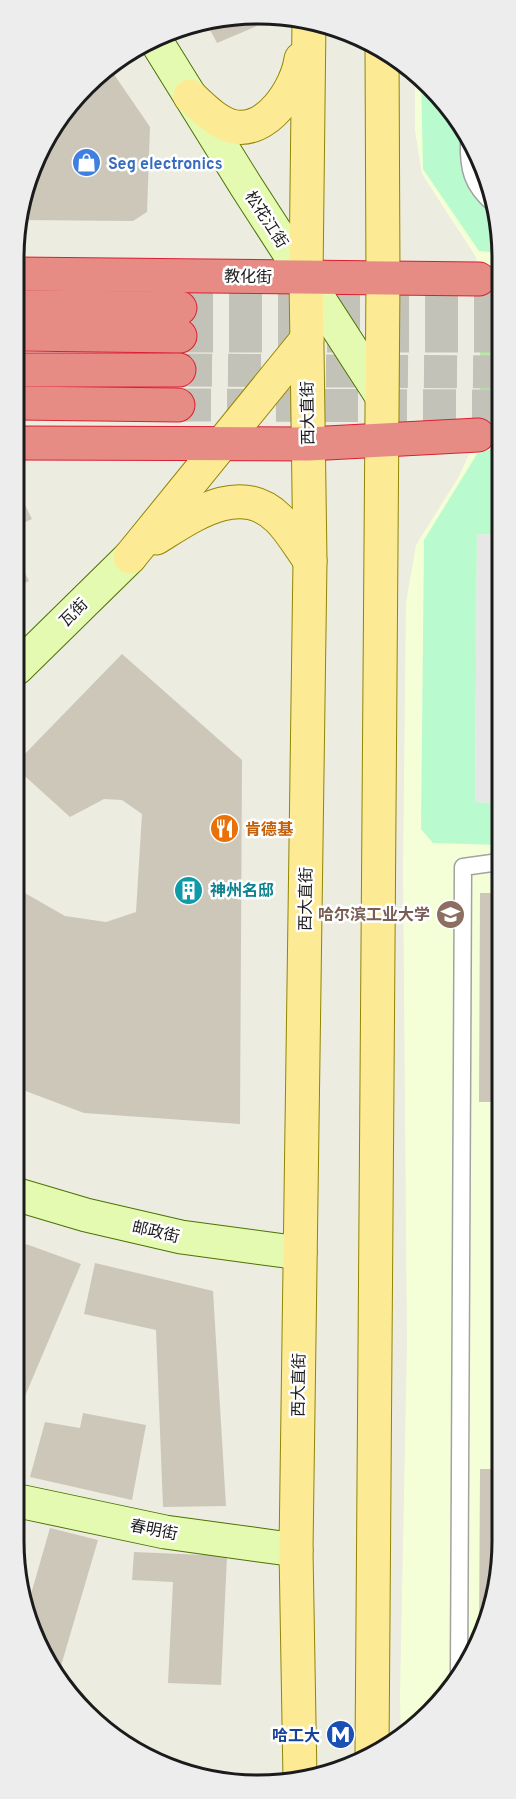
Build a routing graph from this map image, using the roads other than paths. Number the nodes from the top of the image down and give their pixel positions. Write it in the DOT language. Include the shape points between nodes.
graph roads {
  1 [pos="306,29"];
  2 [pos="308,29"];
  3 [pos="160,46"];
  4 [pos="382,59"];
  5 [pos="190,96"];
  6 [pos="469,157"];
  7 [pos="483,194"];
  8 [pos="24,274"];
  9 [pos="306,277"];
  10 [pos="383,278"];
  11 [pos="490,278"];
  12 [pos="24,308"];
  13 [pos="24,334"];
  14 [pos="307,339"];
  15 [pos="24,370"];
  16 [pos="180,370"];
  17 [pos="381,395"];
  18 [pos="24,403"];
  19 [pos="178,405"];
  20 [pos="489,435"];
  21 [pos="381,441"];
  22 [pos="24,442"];
  23 [pos="223,444"];
  24 [pos="308,444"];
  25 [pos="130,556"];
  26 [pos="310,561"];
  27 [pos="24,660"];
  28 [pos="492,863"];
  29 [pos="24,1197"];
  30 [pos="300,1253"];
  31 [pos="24,1502"];
  32 [pos="296,1550"];
  33 [pos="459,1661"];
  34 [pos="372,1745"];
  35 [pos="300,1772"];
  1 -- 5 [label="main road" via="299,71 287,98 258,122 244,128 230,126"];
  2 -- 9 [label="main road, 西大直街"];
  3 -- 5 [label="street, 松花江街"];
  4 -- 10 [label="main road"];
  5 -- 9 [label="street, 松花江街"];
  6 -- 7 [label="lane" via="471,172"];
  8 -- 9 [label="highway, 教化街"];
  9 -- 10 [label="highway, 教化街"];
  9 -- 14 [label="main road, 西大直街"];
  9 -- 17 [label="street, 松花江街"];
  10 -- 11 [label="highway, 教化街"];
  10 -- 17 [label="main road"];
  12 -- 13 [label="highway" via="180,322"];
  14 -- 23 [label="main road"];
  14 -- 24 [label="main road, 西大直街"];
  15 -- 16 [label="highway"];
  17 -- 21 [label="main road"];
  18 -- 19 [label="highway"];
  20 -- 21 [label="highway"];
  21 -- 24 [label="highway"];
  21 -- 34 [label="main road"];
  22 -- 23 [label="highway"];
  23 -- 24 [label="highway"];
  23 -- 25 [label="main road"];
  24 -- 26 [label="main road, 西大直街"];
  25 -- 26 [label="main road" via="204,509 235,502 264,508 278,517"];
  25 -- 27 [label="street, 瓦街"];
  26 -- 30 [label="main road, 西大直街"];
  28 -- 33 [label="lane" via="463,867"];
  29 -- 30 [label="street, 邮政街" via="181,1237"];
  30 -- 32 [label="main road, 西大直街"];
  31 -- 32 [label="street, 春明街" via="165,1532"];
  32 -- 35 [label="main road, 西大直街"];
}
